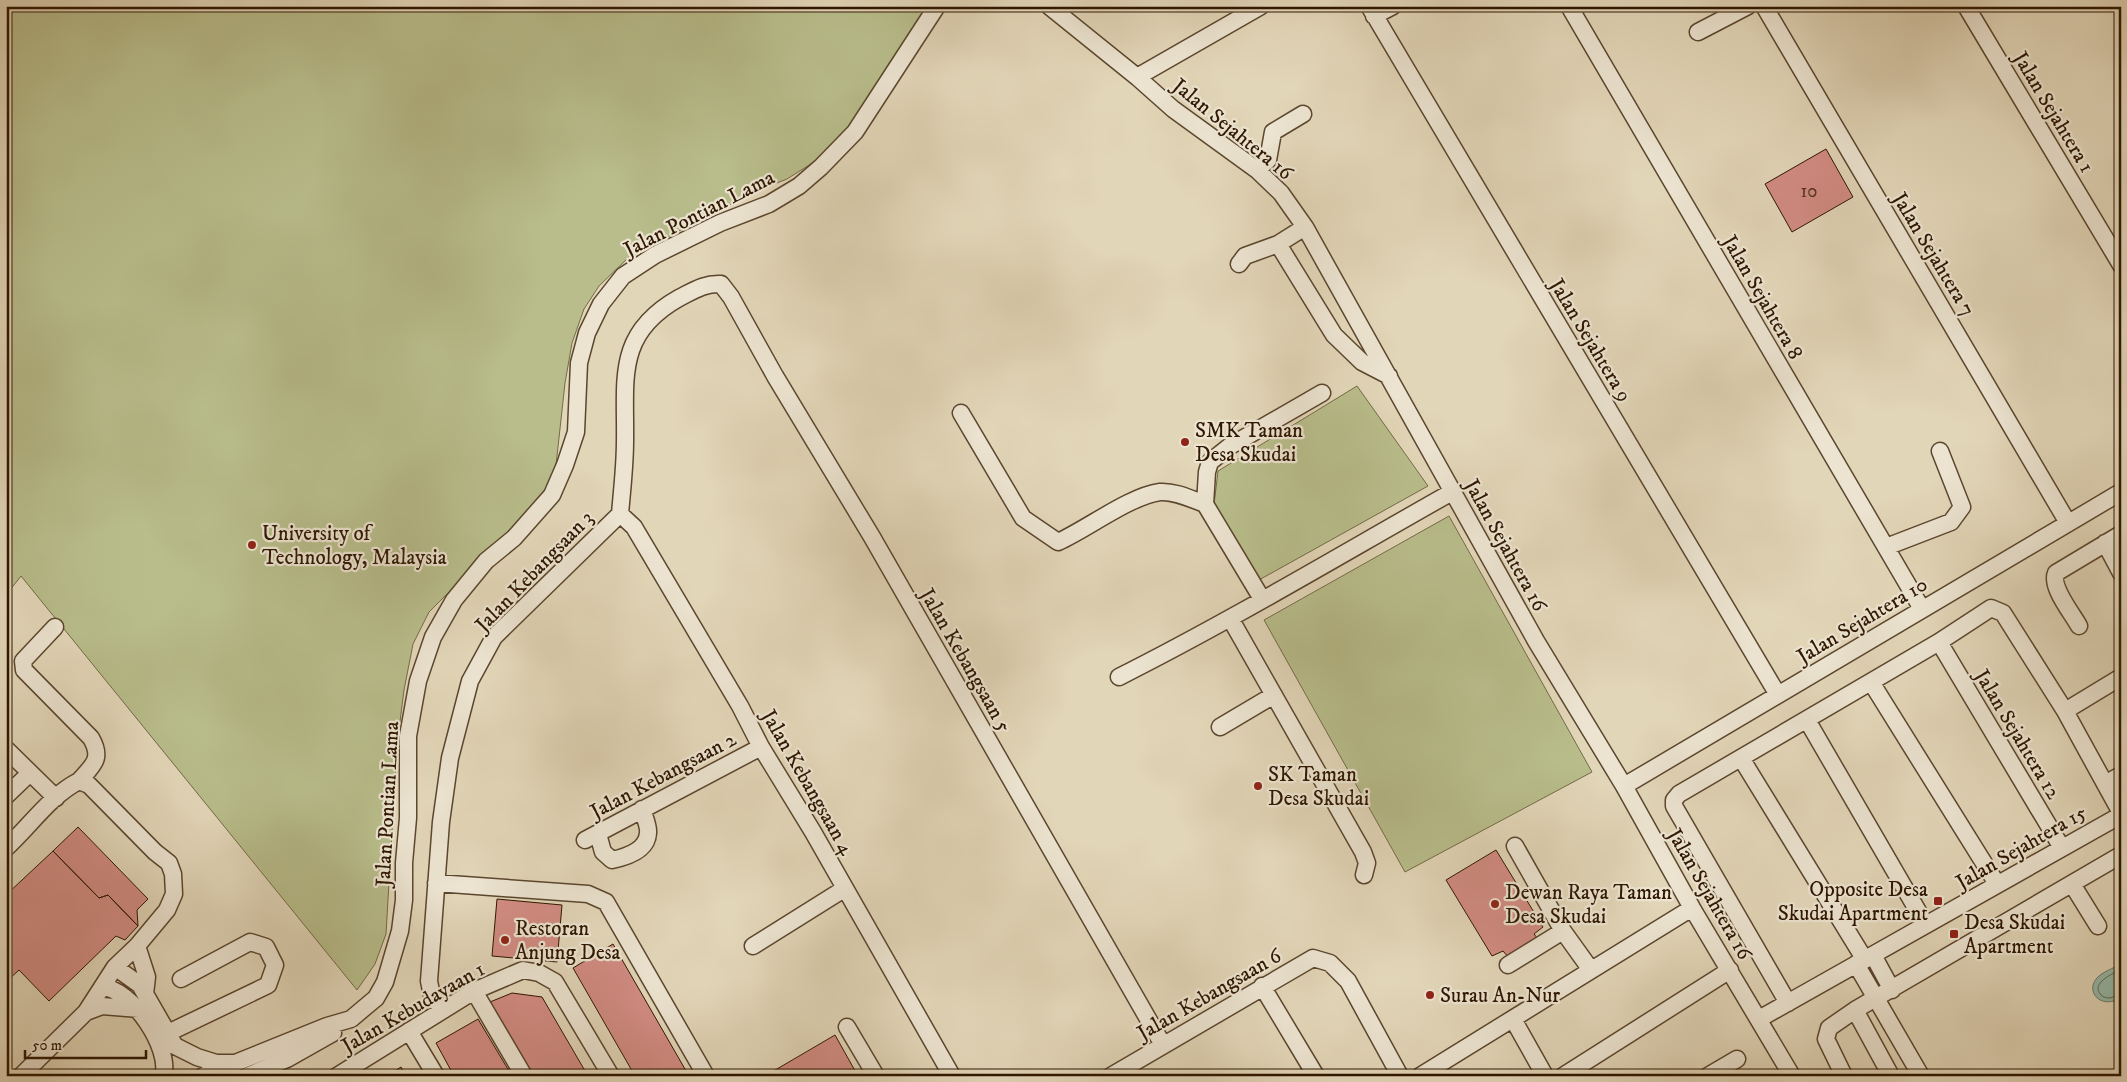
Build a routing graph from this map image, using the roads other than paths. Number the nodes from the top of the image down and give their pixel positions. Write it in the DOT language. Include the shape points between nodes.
graph roads {
  1 [pos="937,6"];
  2 [pos="1049,6"];
  3 [pos="1260,6"];
  4 [pos="1393,6"];
  5 [pos="1569,6"];
  6 [pos="1748,6"];
  7 [pos="1764,6"];
  8 [pos="1966,6"];
  9 [pos="1371,11"];
  10 [pos="1698,32"];
  11 [pos="1137,77"];
  12 [pos="1303,114"];
  13 [pos="1257,170"];
  14 [pos="1304,226"];
  15 [pos="1278,244"];
  16 [pos="1239,264"];
  17 [pos="2121,265"];
  18 [pos="731,297"];
  19 [pos="1389,376"];
  20 [pos="1322,393"];
  21 [pos="961,413"];
  22 [pos="1940,451"];
  23 [pos="1452,492"];
  24 [pos="2121,492"];
  25 [pos="1205,504"];
  26 [pos="620,514"];
  27 [pos="2068,523"];
  28 [pos="2121,534"];
  29 [pos="2105,543"];
  30 [pos="1886,547"];
  31 [pos="2121,573"];
  32 [pos="1262,599"];
  33 [pos="1922,609"];
  34 [pos="1230,618"];
  35 [pos="56,626"];
  36 [pos="2079,626"];
  37 [pos="1939,642"];
  38 [pos="1120,677"];
  39 [pos="2121,677"];
  40 [pos="1871,682"];
  41 [pos="1274,695"];
  42 [pos="1778,695"];
  43 [pos="2065,711"];
  44 [pos="1807,720"];
  45 [pos="1220,728"];
  46 [pos="761,748"];
  47 [pos="6,749"];
  48 [pos="1741,758"];
  49 [pos="30,773"];
  50 [pos="2121,775"];
  51 [pos="79,781"];
  52 [pos="2105,784"];
  53 [pos="1624,786"];
  54 [pos="6,796"];
  55 [pos="56,798"];
  56 [pos="642,809"];
  57 [pos="2121,814"];
  58 [pos="1515,846"];
  59 [pos="6,848"];
  60 [pos="2062,848"];
  61 [pos="2121,854"];
  62 [pos="1364,875"];
  63 [pos="436,883"];
  64 [pos="1997,884"];
  65 [pos="2072,884"];
  66 [pos="844,890"];
  67 [pos="1692,908"];
  68 [pos="1926,925"];
  69 [pos="2098,926"];
  70 [pos="1563,931"];
  71 [pos="137,946"];
  72 [pos="754,946"];
  73 [pos="1864,960"];
  74 [pos="1508,965"];
  75 [pos="115,967"];
  76 [pos="1591,970"];
  77 [pos="1730,970"];
  78 [pos="181,979"];
  79 [pos="1262,986"];
  80 [pos="102,987"];
  81 [pos="1892,990"];
  82 [pos="474,991"];
  83 [pos="1876,999"];
  84 [pos="142,1001"];
  85 [pos="1788,1003"];
  86 [pos="442,1010"];
  87 [pos="1855,1010"];
  88 [pos="86,1012"];
  89 [pos="351,1019"];
  90 [pos="1513,1019"];
  91 [pos="1759,1019"];
  92 [pos="846,1027"];
  93 [pos="409,1031"];
  94 [pos="168,1033"];
  95 [pos="1163,1045"];
  96 [pos="1737,1058"];
  97 [pos="235,1063"];
  98 [pos="21,1076"];
  99 [pos="163,1076"];
  100 [pos="204,1076"];
  101 [pos="248,1076"];
  102 [pos="337,1076"];
  103 [pos="436,1076"];
  104 [pos="524,1076"];
  105 [pos="611,1076"];
  106 [pos="706,1076"];
  107 [pos="876,1076"];
  108 [pos="952,1076"];
  109 [pos="1111,1076"];
  110 [pos="1316,1076"];
  111 [pos="1400,1076"];
  112 [pos="1420,1076"];
  113 [pos="1545,1076"];
  114 [pos="1563,1076"];
  115 [pos="1708,1076"];
  116 [pos="1792,1076"];
  117 [pos="1844,1076"];
  118 [pos="1891,1076"];
  119 [pos="1921,1076"];
  1 -- 89 [label="street, Jalan Pontian Lama" via="855,132 821,167 799,186 769,204 720,223 655,255 623,276 601,304 587,333 578,363 576,432 552,495 514,538 486,561 454,600 433,637 418,681 408,736 408,818 400,931 385,982 376,998"];
  2 -- 11 [label="street, Jalan Sejahtera 16"];
  3 -- 11 [label="street"];
  4 -- 9 [label="street"];
  5 -- 30 [label="street, Jalan Sejahtera 8"];
  6 -- 10 [label="street"];
  7 -- 27 [label="street, Jalan Sejahtera 7"];
  8 -- 17 [label="street, Jalan Sejahtera 1"];
  9 -- 42 [label="street, Jalan Sejahtera 9"];
  11 -- 13 [label="street, Jalan Sejahtera 16" via="1173,109"];
  12 -- 13 [label="street" via="1273,132 1268,160"];
  13 -- 14 [label="street, Jalan Sejahtera 16" via="1281,193"];
  14 -- 15 [label="street"];
  14 -- 19 [label="street, Jalan Sejahtera 16"];
  15 -- 16 [label="street" via="1245,256"];
  15 -- 19 [label="street" via="1334,335 1362,362"];
  18 -- 26 [label="street, Jalan Kebangsaan 3" via="721,284 697,288 648,320 633,343 626,359"];
  18 -- 95 [label="street, Jalan Kebangsaan 5"];
  19 -- 23 [label="street, Jalan Sejahtera 16"];
  20 -- 25 [label="street" via="1230,446 1210,462 1206,472"];
  21 -- 25 [label="street" via="1022,518 1058,542 1136,500 1160,492"];
  22 -- 30 [label="street" via="1962,507 1951,522"];
  23 -- 32 [label="street"];
  23 -- 53 [label="street, Jalan Sejahtera 16" via="1536,641"];
  24 -- 27 [label="street, Jalan Sejahtera 10"];
  25 -- 32 [label="street"];
  26 -- 46 [label="street, Jalan Kebangsaan 4" via="634,527 740,706"];
  26 -- 63 [label="street, Jalan Kebangsaan 3" via="494,637 470,681 450,758"];
  27 -- 33 [label="street, Jalan Sejahtera 10"];
  28 -- 29 [label="street"];
  29 -- 31 [label="street"];
  29 -- 36 [label="street" via="2054,576 2055,585"];
  30 -- 33 [label="street, Jalan Sejahtera 8"];
  32 -- 34 [label="street"];
  33 -- 42 [label="street, Jalan Sejahtera 10"];
  34 -- 38 [label="street"];
  34 -- 41 [label="street"];
  35 -- 51 [label="street" via="23,661 24,670 97,748 96,761"];
  37 -- 40 [label="street"];
  37 -- 43 [label="street" via="1991,608 1997,609 2003,613"];
  37 -- 60 [label="street, Jalan Sejahtera 12"];
  39 -- 43 [label="street"];
  40 -- 44 [label="street"];
  40 -- 64 [label="street"];
  41 -- 45 [label="street"];
  41 -- 62 [label="street" via="1363,852 1367,862"];
  42 -- 53 [label="street, Jalan Sejahtera 10"];
  43 -- 52 [label="street"];
  44 -- 48 [label="street"];
  44 -- 68 [label="street"];
  46 -- 56 [label="street, Jalan Kebangsaan 2"];
  46 -- 66 [label="street, Jalan Kebangsaan 4"];
  47 -- 49 [label="street"];
  48 -- 73 [label="street"];
  48 -- 85 [label="street" via="1679,794 1674,806"];
  49 -- 54 [label="street"];
  49 -- 55 [label="street"];
  50 -- 52 [label="street"];
  51 -- 55 [label="street"];
  51 -- 71 [label="street" via="89,785 169,863 173,874 174,894 167,910"];
  52 -- 57 [label="street"];
  53 -- 67 [label="street, Jalan Sejahtera 16"];
  55 -- 59 [label="street"];
  56 -- 56 [label="street, Jalan Kebangsaan 2" via="591,837 612,860 628,856 646,842 649,832"];
  57 -- 60 [label="street, Jalan Sejahtera 15"];
  58 -- 70 [label="street"];
  60 -- 64 [label="street, Jalan Sejahtera 15"];
  61 -- 65 [label="street"];
  63 -- 86 [label="street, Jalan Kebangsaan 3" via="429,981 432,996"];
  63 -- 106 [label="street" via="588,894 606,902"];
  64 -- 68 [label="street, Jalan Sejahtera 15"];
  65 -- 69 [label="street"];
  65 -- 81 [label="street"];
  66 -- 72 [label="street"];
  66 -- 108 [label="street, Jalan Kebangsaan 4"];
  67 -- 76 [label="street"];
  67 -- 77 [label="street, Jalan Sejahtera 16"];
  68 -- 73 [label="street, Jalan Sejahtera 15"];
  70 -- 74 [label="street"];
  70 -- 76 [label="street"];
  71 -- 75 [label="street"];
  71 -- 84 [label="street" via="147,977"];
  73 -- 81 [label="street"];
  73 -- 83 [label="street"];
  73 -- 85 [label="street, Jalan Sejahtera 15"];
  75 -- 80 [label="street"];
  75 -- 84 [label="street" via="140,985"];
  76 -- 90 [label="street"];
  77 -- 91 [label="street, Jalan Sejahtera 16"];
  77 -- 114 [label="street"];
  78 -- 94 [label="street" via="250,942 266,947 275,965 268,985"];
  79 -- 95 [label="street, Jalan Kebangsaan 6"];
  79 -- 110 [label="street"];
  79 -- 111 [label="street, Jalan Kebangsaan 6" via="1313,958 1330,963 1348,981"];
  80 -- 84 [label="street"];
  80 -- 88 [label="street"];
  81 -- 83 [label="street"];
  82 -- 86 [label="street, Jalan Kebudayaan 1"];
  82 -- 104 [label="street"];
  82 -- 105 [label="street, Jalan Kebudayaan 1" via="523,970 539,973 554,982"];
  83 -- 87 [label="street"];
  83 -- 119 [label="street"];
  84 -- 88 [label="street" via="102,1006"];
  84 -- 94 [label="street"];
  84 -- 99 [label="street" via="163,1053 166,1068"];
  85 -- 91 [label="street, Jalan Sejahtera 15"];
  86 -- 93 [label="street, Jalan Kebudayaan 1"];
  87 -- 117 [label="street" via="1830,1028 1826,1039"];
  87 -- 118 [label="street"];
  88 -- 98 [label="street"];
  89 -- 97 [label="street, Jalan Pontian Lama"];
  89 -- 101 [label="street" via="286,1059"];
  90 -- 112 [label="street"];
  90 -- 113 [label="street"];
  91 -- 116 [label="street, Jalan Sejahtera 16"];
  92 -- 107 [label="street"];
  93 -- 102 [label="street, Jalan Kebudayaan 1"];
  93 -- 103 [label="street"];
  94 -- 97 [label="street" via="175,1046 197,1057"];
  95 -- 109 [label="street, Jalan Kebangsaan 6"];
  96 -- 115 [label="street"];
  97 -- 100 [label="street, Jalan Pontian Lama"];
}
